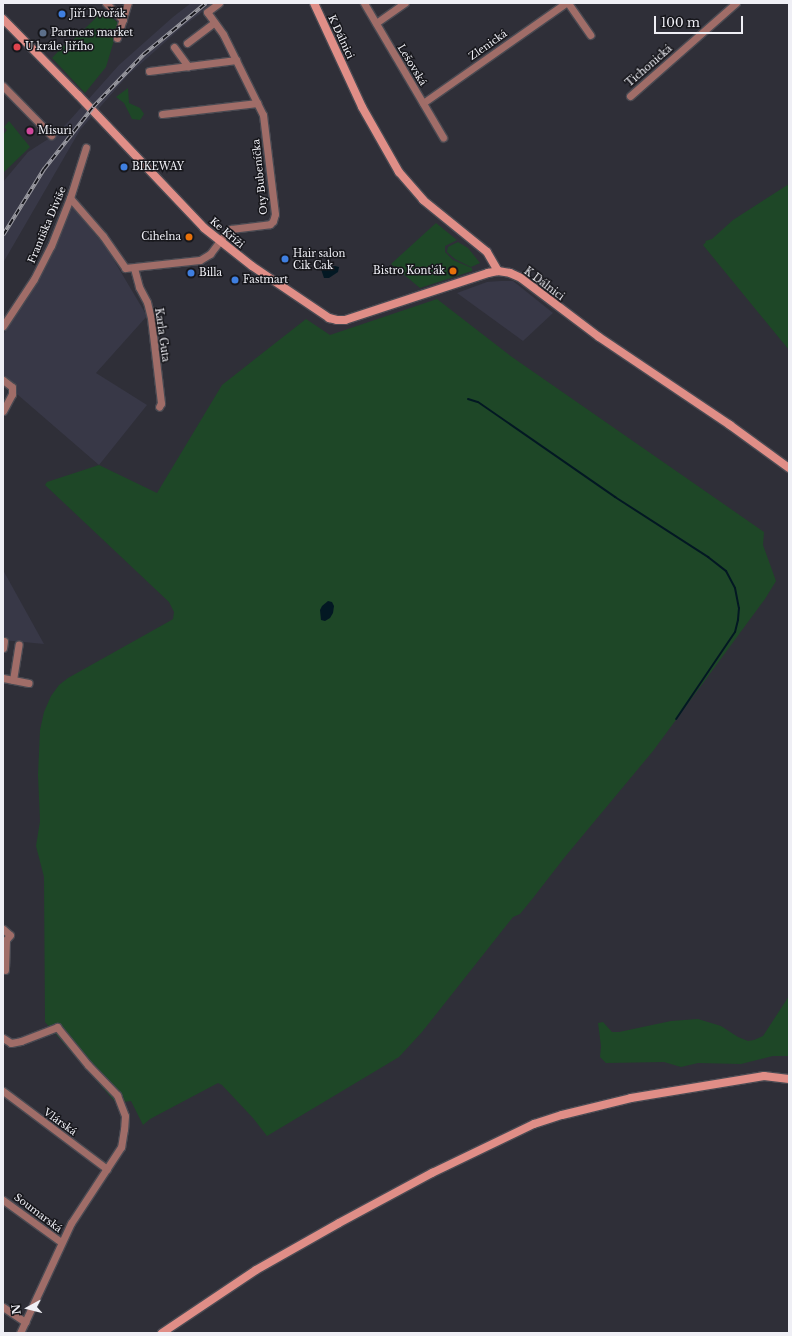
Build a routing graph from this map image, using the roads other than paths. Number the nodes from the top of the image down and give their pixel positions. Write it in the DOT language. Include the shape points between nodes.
graph roads {
  1 [pos="106,3"];
  2 [pos="128,3"];
  3 [pos="219,3"];
  4 [pos="314,3"];
  5 [pos="364,3"];
  6 [pos="405,3"];
  7 [pos="567,3"];
  8 [pos="736,3"];
  9 [pos="3,20"];
  10 [pos="123,20"];
  11 [pos="214,23"];
  12 [pos="376,24"];
  13 [pos="590,35"];
  14 [pos="117,38"];
  15 [pos="187,43"];
  16 [pos="174,47"];
  17 [pos="236,60"];
  18 [pos="188,66"];
  19 [pos="150,71"];
  20 [pos="3,86"];
  21 [pos="630,96"];
  22 [pos="257,103"];
  23 [pos="423,103"];
  24 [pos="162,114"];
  25 [pos="51,135"];
  26 [pos="443,138"];
  27 [pos="86,147"];
  28 [pos="70,198"];
  29 [pos="219,241"];
  30 [pos="134,268"];
  31 [pos="498,271"];
  32 [pos="3,326"];
  33 [pos="3,380"];
  34 [pos="159,407"];
  35 [pos="3,411"];
  36 [pos="789,468"];
  37 [pos="20,644"];
  38 [pos="3,678"];
  39 [pos="13,680"];
  40 [pos="29,683"];
  41 [pos="3,929"];
  42 [pos="5,970"];
  43 [pos="3,1038"];
  44 [pos="789,1079"];
  45 [pos="3,1090"];
  46 [pos="107,1169"];
  47 [pos="3,1200"];
  48 [pos="61,1242"];
  49 [pos="3,1307"];
  50 [pos="25,1322"];
  51 [pos="20,1333"];
  52 [pos="162,1333"];
  1 -- 10 [label="street"];
  2 -- 10 [label="street"];
  3 -- 11 [label="street" via="207,12"];
  4 -- 31 [label="street, K Dálnici" via="362,107 399,172 423,200 487,252"];
  5 -- 12 [label="street, Lešovská"];
  6 -- 12 [label="street"];
  7 -- 13 [label="street"];
  7 -- 23 [label="street, Zlenická"];
  8 -- 21 [label="street, Tichonická"];
  9 -- 29 [label="street, Ke Kříži" via="78,95 181,205"];
  10 -- 14 [label="street"];
  11 -- 15 [label="street"];
  11 -- 17 [label="street, Oty Bubeníčka" via="223,34"];
  12 -- 23 [label="street, Lešovská"];
  16 -- 18 [label="street"];
  17 -- 18 [label="street"];
  17 -- 22 [label="street, Oty Bubeníčka"];
  18 -- 19 [label="street"];
  20 -- 25 [label="street"];
  22 -- 24 [label="street"];
  22 -- 29 [label="street, Oty Bubeníčka" via="263,116 275,214 270,224 231,229"];
  23 -- 26 [label="street, Lešovská"];
  27 -- 28 [label="street, Františka Diviše"];
  28 -- 30 [label="street" via="103,236 123,266"];
  28 -- 32 [label="street, Františka Diviše" via="44,261"];
  29 -- 30 [label="street" via="210,254 200,260"];
  29 -- 31 [label="street, Ke Kříži" via="276,283 329,318 337,320 351,318"];
  30 -- 34 [label="street, Karla Guta" via="151,318 161,403"];
  31 -- 36 [label="street, K Dálnici" via="521,278 599,337"];
  33 -- 35 [label="street" via="12,387 12,394"];
  37 -- 39 [label="street"];
  38 -- 39 [label="street"];
  39 -- 40 [label="street"];
  41 -- 42 [label="street" via="10,935 6,940"];
  43 -- 46 [label="street" via="11,1043 58,1027 88,1065 117,1095 123,1110 124,1129 121,1147"];
  44 -- 52 [label="street" via="764,1076 639,1097 534,1124 432,1173 339,1223 256,1270"];
  45 -- 46 [label="street, Vlárská"];
  46 -- 48 [label="street" via="75,1216"];
  47 -- 48 [label="street, Soumarská"];
  48 -- 50 [label="street"];
  49 -- 50 [label="street"];
  50 -- 51 [label="street"];
}
